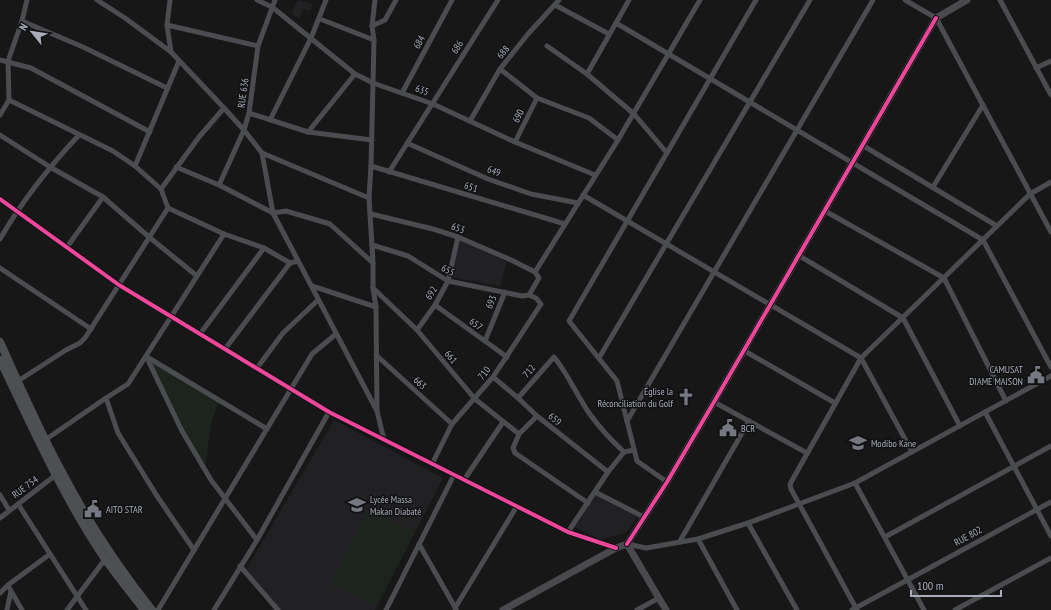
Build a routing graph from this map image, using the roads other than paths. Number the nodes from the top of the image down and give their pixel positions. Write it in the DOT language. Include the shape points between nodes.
graph roads {
  1 [pos="27,0"];
  2 [pos="97,0"];
  3 [pos="170,0"];
  4 [pos="257,0"];
  5 [pos="275,0"];
  6 [pos="326,0"];
  7 [pos="375,0"];
  8 [pos="396,0"];
  9 [pos="452,0"];
  10 [pos="498,0"];
  11 [pos="559,0"];
  12 [pos="630,0"];
  13 [pos="700,0"];
  14 [pos="756,0"];
  15 [pos="810,0"];
  16 [pos="873,0"];
  17 [pos="905,0"];
  18 [pos="967,0"];
  19 [pos="1000,0"];
  20 [pos="555,5"];
  21 [pos="272,7"];
  22 [pos="936,18"];
  23 [pos="320,19"];
  24 [pos="22,21"];
  25 [pos="616,23"];
  26 [pos="167,25"];
  27 [pos="372,26"];
  28 [pos="609,34"];
  29 [pos="311,38"];
  30 [pos="374,40"];
  31 [pos="258,46"];
  32 [pos="547,46"];
  33 [pos="171,52"];
  34 [pos="669,54"];
  35 [pos="0,60"];
  36 [pos="8,61"];
  37 [pos="179,61"];
  38 [pos="1051,61"];
  39 [pos="1036,68"];
  40 [pos="500,69"];
  41 [pos="355,74"];
  42 [pos="587,74"];
  43 [pos="710,79"];
  44 [pos="373,83"];
  45 [pos="167,88"];
  46 [pos="402,93"];
  47 [pos="1051,95"];
  48 [pos="537,98"];
  49 [pos="9,100"];
  50 [pos="750,103"];
  51 [pos="433,104"];
  52 [pos="983,105"];
  53 [pos="224,108"];
  54 [pos="249,113"];
  55 [pos="634,114"];
  56 [pos="0,115"];
  57 [pos="270,120"];
  58 [pos="470,121"];
  59 [pos="244,130"];
  60 [pos="797,130"];
  61 [pos="150,132"];
  62 [pos="308,132"];
  63 [pos="0,135"];
  64 [pos="79,135"];
  65 [pos="372,140"];
  66 [pos="618,140"];
  67 [pos="515,142"];
  68 [pos="407,143"];
  69 [pos="862,145"];
  70 [pos="262,152"];
  71 [pos="667,153"];
  72 [pos="852,163"];
  73 [pos="135,166"];
  74 [pos="371,166"];
  75 [pos="50,167"];
  76 [pos="176,167"];
  77 [pos="389,172"];
  78 [pos="596,175"];
  79 [pos="1051,182"];
  80 [pos="219,185"];
  81 [pos="933,187"];
  82 [pos="160,189"];
  83 [pos="1030,194"];
  84 [pos="583,195"];
  85 [pos="103,197"];
  86 [pos="369,198"];
  87 [pos="0,199"];
  88 [pos="578,203"];
  89 [pos="168,208"];
  90 [pos="16,211"];
  91 [pos="825,211"];
  92 [pos="273,213"];
  93 [pos="371,214"];
  94 [pos="627,221"];
  95 [pos="565,224"];
  96 [pos="997,226"];
  97 [pos="1051,232"];
  98 [pos="224,234"];
  99 [pos="149,237"];
  100 [pos="458,237"];
  101 [pos="0,239"];
  102 [pos="982,240"];
  103 [pos="666,244"];
  104 [pos="372,245"];
  105 [pos="67,248"];
  106 [pos="264,248"];
  107 [pos="798,255"];
  108 [pos="298,261"];
  109 [pos="290,263"];
  110 [pos="373,263"];
  111 [pos="0,268"];
  112 [pos="534,272"];
  113 [pos="714,272"];
  114 [pos="197,276"];
  115 [pos="944,278"];
  116 [pos="448,282"];
  117 [pos="119,285"];
  118 [pos="312,286"];
  119 [pos="373,288"];
  120 [pos="505,292"];
  121 [pos="529,295"];
  122 [pos="318,300"];
  123 [pos="770,304"];
  124 [pos="435,305"];
  125 [pos="376,307"];
  126 [pos="171,316"];
  127 [pos="903,318"];
  128 [pos="91,329"];
  129 [pos="417,330"];
  130 [pos="200,334"];
  131 [pos="336,334"];
  132 [pos="485,341"];
  133 [pos="0,342"];
  134 [pos="226,349"];
  135 [pos="743,350"];
  136 [pos="376,355"];
  137 [pos="146,356"];
  138 [pos="506,357"];
  139 [pos="599,358"];
  140 [pos="861,358"];
  141 [pos="0,362"];
  142 [pos="1051,367"];
  143 [pos="257,368"];
  144 [pos="1051,376"];
  145 [pos="493,377"];
  146 [pos="18,381"];
  147 [pos="291,389"];
  148 [pos="106,398"];
  149 [pos="518,398"];
  150 [pos="475,399"];
  151 [pos="1006,401"];
  152 [pos="714,402"];
  153 [pos="835,403"];
  154 [pos="377,411"];
  155 [pos="329,412"];
  156 [pos="985,412"];
  157 [pos="537,416"];
  158 [pos="627,420"];
  159 [pos="749,421"];
  160 [pos="503,422"];
  161 [pos="452,424"];
  162 [pos="960,426"];
  163 [pos="267,429"];
  164 [pos="519,434"];
  165 [pos="45,440"];
  166 [pos="384,440"];
  167 [pos="1051,446"];
  168 [pos="634,450"];
  169 [pos="624,452"];
  170 [pos="912,452"];
  171 [pos="807,454"];
  172 [pos="432,464"];
  173 [pos="1014,466"];
  174 [pos="608,472"];
  175 [pos="59,473"];
  176 [pos="454,475"];
  177 [pos="464,480"];
  178 [pos="667,482"];
  179 [pos="855,483"];
  180 [pos="595,492"];
  181 [pos="0,495"];
  182 [pos="225,499"];
  183 [pos="1051,502"];
  184 [pos="588,503"];
  185 [pos="18,504"];
  186 [pos="799,504"];
  187 [pos="517,506"];
  188 [pos="1037,509"];
  189 [pos="9,510"];
  190 [pos="644,517"];
  191 [pos="0,518"];
  192 [pos="748,523"];
  193 [pos="568,532"];
  194 [pos="1051,536"];
  195 [pos="884,537"];
  196 [pos="698,539"];
  197 [pos="256,540"];
  198 [pos="680,541"];
  199 [pos="419,544"];
  200 [pos="627,544"];
  201 [pos="616,548"];
  202 [pos="194,550"];
  203 [pos="50,554"];
  204 [pos="108,556"];
  205 [pos="1051,558"];
  206 [pos="240,566"];
  207 [pos="908,579"];
  208 [pos="8,585"];
  209 [pos="11,591"];
  210 [pos="0,593"];
  211 [pos="78,596"];
  212 [pos="659,598"];
  213 [pos="456,609"];
  214 [pos="855,609"];
  215 [pos="7,610"];
  216 [pos="22,610"];
  217 [pos="67,610"];
  218 [pos="86,610"];
  219 [pos="144,610"];
  220 [pos="152,610"];
  221 [pos="158,610"];
  222 [pos="214,610"];
  223 [pos="278,610"];
  224 [pos="386,610"];
  225 [pos="503,610"];
  226 [pos="637,610"];
  227 [pos="666,610"];
  228 [pos="737,610"];
  229 [pos="797,610"];
  230 [pos="924,610"];
  231 [pos="955,610"];
  1 -- 24 [label="street"];
  2 -- 33 [label="street"];
  3 -- 26 [label="street"];
  4 -- 21 [label="street, 635"];
  5 -- 21 [label="street, RUE 636"];
  6 -- 23 [label="street"];
  7 -- 27 [label="street"];
  8 -- 27 [label="street" via="385,20"];
  9 -- 46 [label="street, 684"];
  10 -- 51 [label="street, 686"];
  11 -- 20 [label="street, 688"];
  12 -- 25 [label="street"];
  13 -- 34 [label="street"];
  14 -- 43 [label="street"];
  15 -- 50 [label="street"];
  16 -- 60 [label="street"];
  17 -- 22 [label="street"];
  18 -- 22 [label="street"];
  19 -- 39 [label="street"];
  20 -- 28 [label="street"];
  20 -- 40 [label="street, 688"];
  21 -- 29 [label="street, 635"];
  21 -- 31 [label="street, RUE 636"];
  22 -- 52 [label="street"];
  22 -- 69 [label="street"];
  23 -- 29 [label="street"];
  23 -- 30 [label="street"];
  24 -- 36 [label="street"];
  24 -- 45 [label="street"];
  25 -- 28 [label="street"];
  25 -- 34 [label="street"];
  26 -- 31 [label="street"];
  26 -- 33 [label="street"];
  27 -- 30 [label="street"];
  28 -- 42 [label="street"];
  29 -- 41 [label="street, 635"];
  29 -- 57 [label="street"];
  30 -- 44 [label="street"];
  31 -- 54 [label="street, RUE 636"];
  32 -- 42 [label="street"];
  33 -- 37 [label="street"];
  34 -- 43 [label="street"];
  34 -- 55 [label="street"];
  35 -- 36 [label="street"];
  36 -- 49 [label="street"];
  36 -- 61 [label="street" via="31,68"];
  37 -- 45 [label="street"];
  37 -- 53 [label="street"];
  38 -- 39 [label="street"];
  39 -- 47 [label="street"];
  40 -- 48 [label="street"];
  40 -- 58 [label="street, 688"];
  41 -- 44 [label="street, 635"];
  41 -- 62 [label="street"];
  42 -- 55 [label="street"];
  43 -- 50 [label="street"];
  43 -- 71 [label="street"];
  44 -- 46 [label="street, 635"];
  44 -- 65 [label="street"];
  45 -- 61 [label="street"];
  46 -- 51 [label="street, 635"];
  48 -- 66 [label="street" via="588,118"];
  48 -- 67 [label="street, 690"];
  49 -- 56 [label="street"];
  49 -- 64 [label="street"];
  50 -- 60 [label="street"];
  50 -- 103 [label="street"];
  51 -- 58 [label="street, 635"];
  51 -- 68 [label="street, 686"];
  52 -- 81 [label="street"];
  52 -- 83 [label="street"];
  53 -- 59 [label="street"];
  53 -- 76 [label="street"];
  54 -- 57 [label="street"];
  54 -- 59 [label="street, RUE 636"];
  55 -- 66 [label="street"];
  55 -- 71 [label="street"];
  57 -- 62 [label="street"];
  58 -- 67 [label="street, 635"];
  59 -- 70 [label="street"];
  59 -- 80 [label="street, RUE 636"];
  60 -- 72 [label="street"];
  60 -- 113 [label="street"];
  61 -- 73 [label="street"];
  62 -- 65 [label="street"];
  63 -- 75 [label="street"];
  64 -- 73 [label="street" via="113,151"];
  64 -- 75 [label="street"];
  65 -- 74 [label="street"];
  66 -- 78 [label="street"];
  67 -- 78 [label="street, 635"];
  68 -- 77 [label="street, 686"];
  68 -- 88 [label="street, 649" via="488,179 531,194"];
  69 -- 72 [label="street"];
  69 -- 81 [label="street"];
  70 -- 86 [label="street"];
  70 -- 92 [label="street"];
  71 -- 94 [label="street"];
  72 -- 91 [label="street"];
  72 -- 102 [label="street"];
  73 -- 82 [label="street"];
  74 -- 77 [label="street, 651"];
  74 -- 86 [label="street"];
  75 -- 85 [label="street"];
  75 -- 90 [label="street"];
  76 -- 80 [label="street"];
  76 -- 82 [label="street"];
  77 -- 95 [label="street, 651"];
  78 -- 84 [label="street"];
  79 -- 83 [label="street"];
  80 -- 92 [label="street"];
  81 -- 96 [label="street"];
  82 -- 89 [label="street"];
  83 -- 96 [label="street"];
  83 -- 97 [label="street"];
  84 -- 88 [label="street"];
  84 -- 94 [label="street"];
  85 -- 99 [label="street"];
  85 -- 105 [label="street"];
  86 -- 93 [label="street"];
  87 -- 90 [label="street"];
  88 -- 95 [label="street"];
  89 -- 98 [label="street"];
  89 -- 99 [label="street"];
  90 -- 101 [label="street"];
  90 -- 105 [label="street"];
  91 -- 107 [label="street"];
  91 -- 115 [label="street"];
  92 -- 108 [label="street"];
  92 -- 110 [label="street" via="286,211 330,224"];
  93 -- 100 [label="street, 653"];
  93 -- 104 [label="street"];
  94 -- 103 [label="street"];
  94 -- 139 [label="street" via="569,321"];
  95 -- 112 [label="street"];
  96 -- 102 [label="street"];
  98 -- 106 [label="street"];
  98 -- 114 [label="street"];
  99 -- 114 [label="street"];
  99 -- 117 [label="street"];
  100 -- 112 [label="street, 653"];
  100 -- 116 [label="street, 692"];
  102 -- 115 [label="street"];
  102 -- 142 [label="street"];
  103 -- 113 [label="street"];
  103 -- 139 [label="street"];
  104 -- 110 [label="street"];
  104 -- 116 [label="street, 655" via="408,256"];
  105 -- 117 [label="street"];
  106 -- 109 [label="street"];
  106 -- 130 [label="street"];
  107 -- 123 [label="street"];
  107 -- 127 [label="street"];
  108 -- 109 [label="street"];
  108 -- 118 [label="street"];
  109 -- 134 [label="street"];
  110 -- 119 [label="street"];
  111 -- 128 [label="street"];
  112 -- 121 [label="street" via="539,278"];
  113 -- 123 [label="street"];
  113 -- 158 [label="street"];
  114 -- 126 [label="street"];
  115 -- 127 [label="street"];
  115 -- 151 [label="street"];
  116 -- 120 [label="street, 655"];
  116 -- 124 [label="street, 692"];
  117 -- 126 [label="street"];
  117 -- 128 [label="street"];
  118 -- 122 [label="street"];
  118 -- 125 [label="street"];
  119 -- 125 [label="street"];
  119 -- 129 [label="street, 661"];
  120 -- 121 [label="street, 655"];
  120 -- 132 [label="street, 693"];
  121 -- 138 [label="street, 710" via="541,304"];
  122 -- 131 [label="street"];
  122 -- 143 [label="street" via="284,332"];
  123 -- 135 [label="street"];
  123 -- 140 [label="street"];
  124 -- 129 [label="street, 692"];
  124 -- 132 [label="street, 657"];
  125 -- 136 [label="street"];
  126 -- 130 [label="street"];
  126 -- 137 [label="street"];
  127 -- 140 [label="street"];
  127 -- 162 [label="street"];
  128 -- 146 [label="street" via="80,343"];
  129 -- 150 [label="street, 661"];
  130 -- 134 [label="street"];
  131 -- 147 [label="street" via="312,354"];
  131 -- 154 [label="street"];
  132 -- 138 [label="street, 657"];
  133 -- 146 [label="main road"];
  134 -- 143 [label="street"];
  135 -- 152 [label="street"];
  135 -- 153 [label="street"];
  136 -- 154 [label="street"];
  136 -- 161 [label="street, 663"];
  137 -- 148 [label="street" via="128,384"];
  137 -- 163 [label="street"];
  137 -- 182 [label="street" via="182,431"];
  138 -- 145 [label="street, 710"];
  139 -- 158 [label="street" via="617,381"];
  140 -- 153 [label="street"];
  140 -- 170 [label="street"];
  141 -- 175 [label="main road"];
  143 -- 147 [label="street"];
  144 -- 151 [label="street"];
  145 -- 149 [label="street, 659"];
  145 -- 150 [label="street, 710"];
  146 -- 165 [label="main road"];
  147 -- 155 [label="street"];
  147 -- 163 [label="street"];
  148 -- 165 [label="street"];
  148 -- 202 [label="street" via="118,433"];
  149 -- 157 [label="street, 659"];
  149 -- 169 [label="street, 712" via="554,356 590,414"];
  150 -- 160 [label="street, 661"];
  150 -- 161 [label="street, 710"];
  151 -- 156 [label="street"];
  152 -- 159 [label="street"];
  152 -- 178 [label="street"];
  153 -- 171 [label="street"];
  154 -- 166 [label="street"];
  155 -- 166 [label="street"];
  155 -- 197 [label="street"];
  156 -- 162 [label="street"];
  156 -- 173 [label="street"];
  157 -- 164 [label="street"];
  157 -- 174 [label="street, 659"];
  158 -- 168 [label="street"];
  159 -- 171 [label="street"];
  159 -- 198 [label="street"];
  160 -- 164 [label="street, 661"];
  160 -- 177 [label="street"];
  161 -- 172 [label="street, 710"];
  162 -- 170 [label="street"];
  163 -- 182 [label="street"];
  164 -- 184 [label="street" via="513,448 515,452"];
  165 -- 175 [label="main road"];
  166 -- 172 [label="street"];
  167 -- 173 [label="street"];
  168 -- 169 [label="street"];
  168 -- 178 [label="street" via="637,461"];
  169 -- 174 [label="street"];
  170 -- 179 [label="street"];
  171 -- 186 [label="street" via="790,484"];
  172 -- 176 [label="street"];
  173 -- 188 [label="street"];
  173 -- 195 [label="street"];
  174 -- 180 [label="street"];
  175 -- 185 [label="street, RUE 754"];
  175 -- 204 [label="main road"];
  176 -- 177 [label="street"];
  176 -- 199 [label="street"];
  177 -- 187 [label="street"];
  178 -- 190 [label="street"];
  179 -- 186 [label="street"];
  179 -- 195 [label="street"];
  180 -- 184 [label="street"];
  180 -- 190 [label="street"];
  181 -- 189 [label="street"];
  182 -- 197 [label="street"];
  182 -- 202 [label="street"];
  183 -- 188 [label="street, RUE 802"];
  184 -- 193 [label="street"];
  185 -- 189 [label="street, RUE 754"];
  185 -- 203 [label="street"];
  186 -- 192 [label="street"];
  186 -- 214 [label="street"];
  187 -- 193 [label="street"];
  187 -- 213 [label="street"];
  188 -- 194 [label="street"];
  188 -- 207 [label="street, RUE 802"];
  189 -- 191 [label="street, RUE 754"];
  190 -- 200 [label="street"];
  192 -- 196 [label="street"];
  192 -- 229 [label="street"];
  193 -- 201 [label="street"];
  195 -- 207 [label="street"];
  196 -- 198 [label="street"];
  196 -- 228 [label="street"];
  197 -- 206 [label="street"];
  198 -- 200 [label="street" via="646,548"];
  199 -- 213 [label="street"];
  199 -- 224 [label="street"];
  200 -- 201 [label="street"];
  200 -- 212 [label="street"];
  201 -- 225 [label="street"];
  202 -- 221 [label="street"];
  203 -- 208 [label="street"];
  203 -- 211 [label="street"];
  204 -- 211 [label="street"];
  204 -- 219 [label="main road"];
  204 -- 220 [label="main road"];
  205 -- 231 [label="street"];
  206 -- 222 [label="street"];
  206 -- 223 [label="street"];
  207 -- 214 [label="street, RUE 802"];
  207 -- 230 [label="street"];
  208 -- 209 [label="street"];
  208 -- 210 [label="street"];
  209 -- 215 [label="street"];
  209 -- 216 [label="street"];
  211 -- 217 [label="street"];
  211 -- 218 [label="street"];
  212 -- 226 [label="street"];
  212 -- 227 [label="street"];
}
